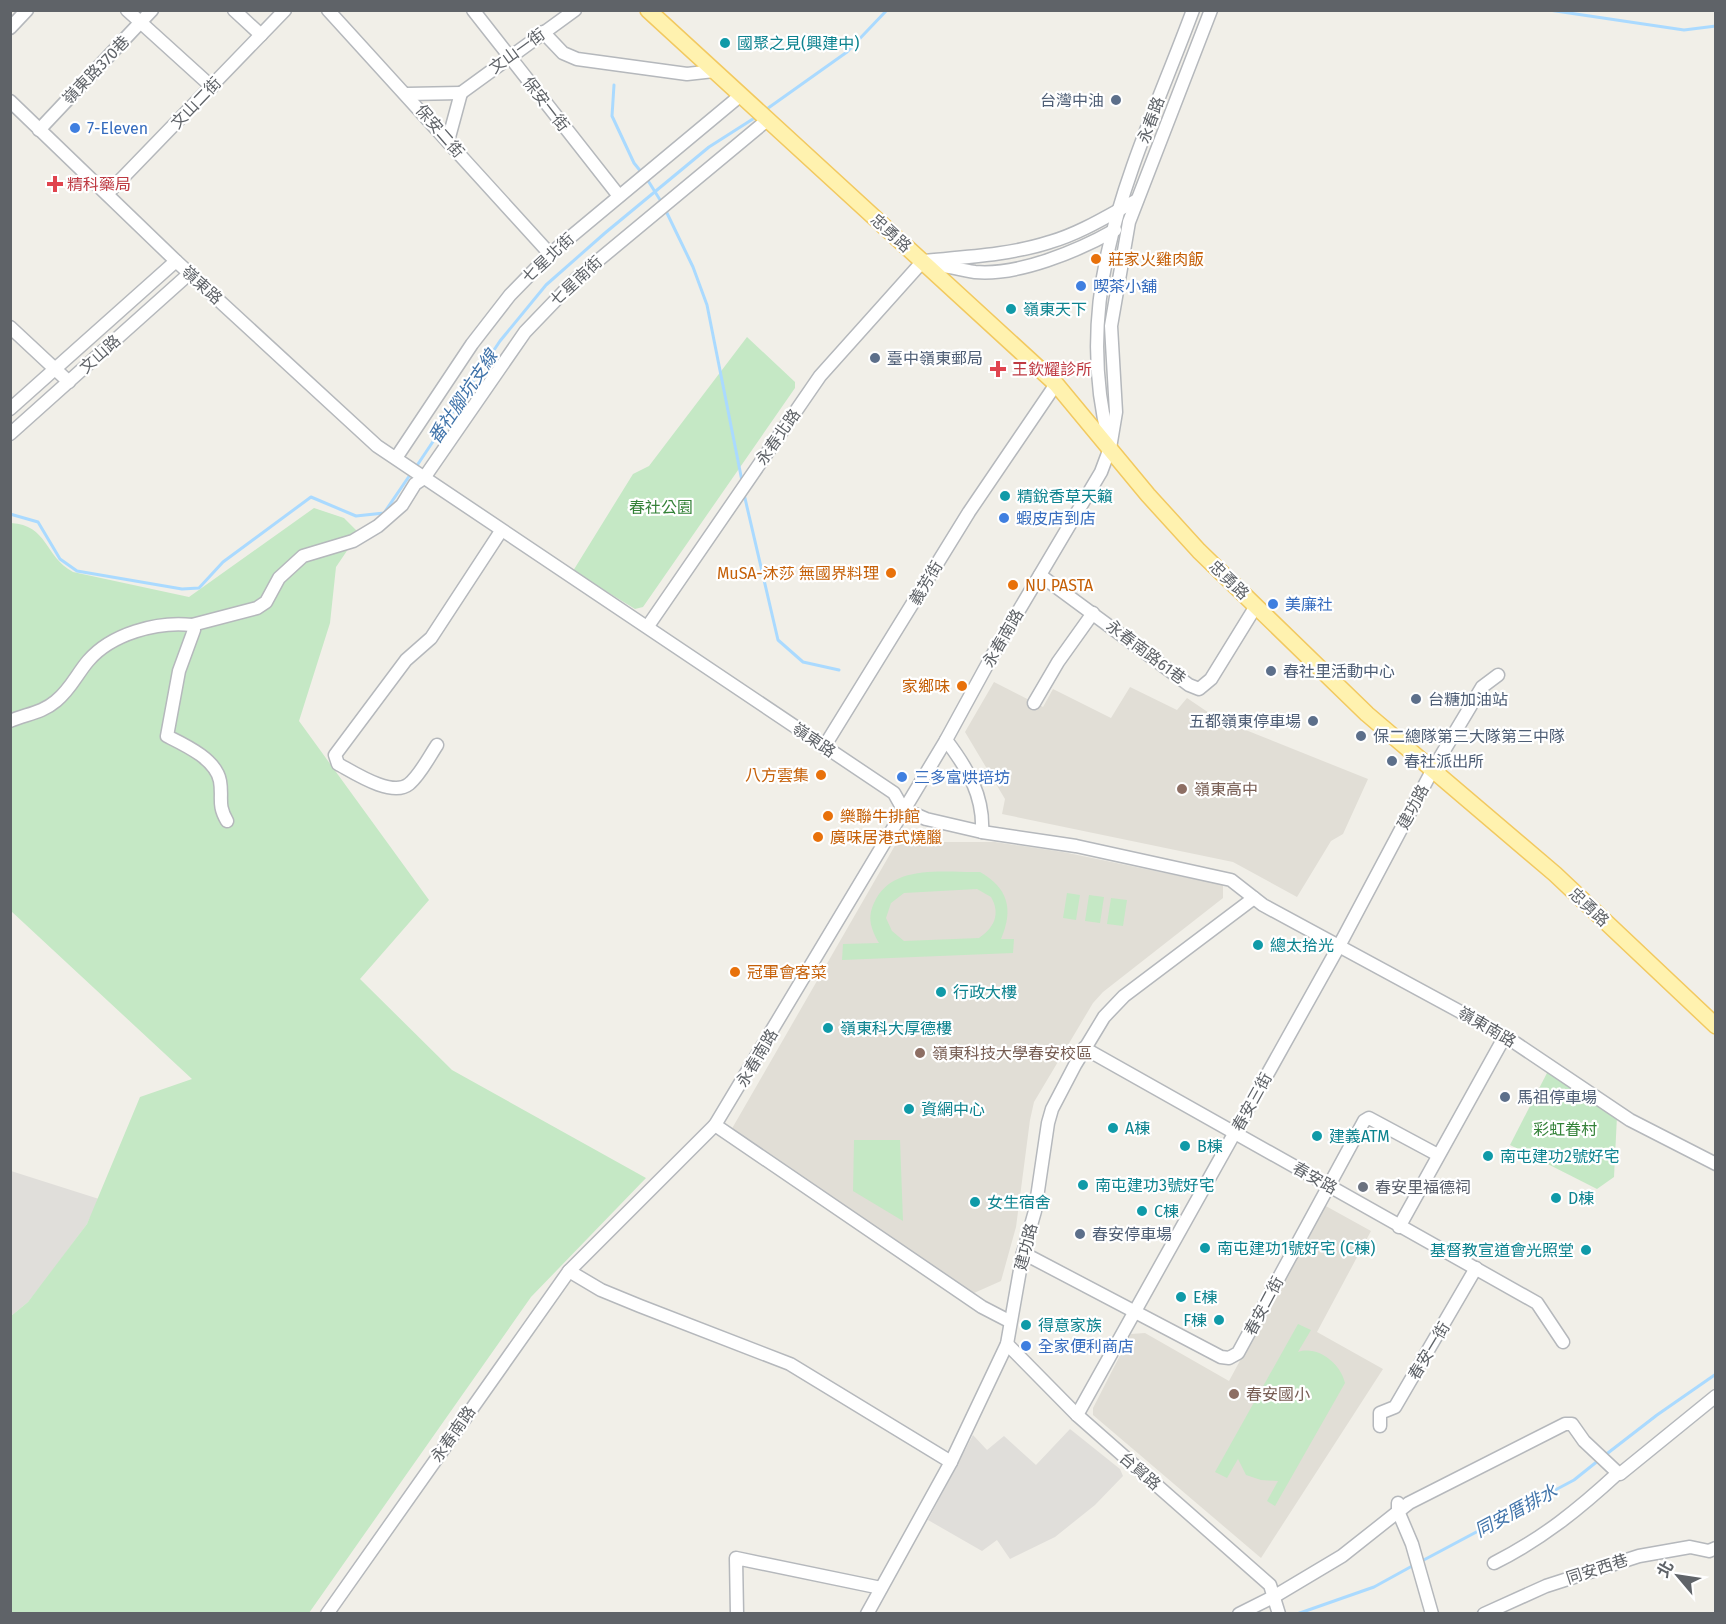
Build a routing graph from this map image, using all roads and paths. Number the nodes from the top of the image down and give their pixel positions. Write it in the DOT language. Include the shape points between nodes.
graph roads {
  1 [pos="27,10"];
  2 [pos="127,10"];
  3 [pos="152,10"];
  4 [pos="234,10"];
  5 [pos="285,10"];
  6 [pos="328,10"];
  7 [pos="473,10"];
  8 [pos="575,10"];
  9 [pos="648,10"];
  10 [pos="1193,10"];
  11 [pos="1211,10"];
  12 [pos="141,24"];
  13 [pos="10,28"];
  14 [pos="543,32"];
  15 [pos="261,34"];
  16 [pos="509,57"];
  17 [pos="714,71"];
  18 [pos="212,87"];
  19 [pos="461,93"];
  20 [pos="407,94"];
  21 [pos="744,99"];
  22 [pos="10,101"];
  23 [pos="764,118"];
  24 [pos="39,129"];
  25 [pos="448,141"];
  26 [pos="107,194"];
  27 [pos="619,196"];
  28 [pos="1137,200"];
  29 [pos="1118,210"];
  30 [pos="1129,222"];
  31 [pos="1112,232"];
  32 [pos="550,254"];
  33 [pos="176,261"];
  34 [pos="923,261"];
  35 [pos="190,273"];
  36 [pos="10,327"];
  37 [pos="55,369"];
  38 [pos="69,382"];
  39 [pos="1056,384"];
  40 [pos="10,409"];
  41 [pos="10,434"];
  42 [pos="1110,448"];
  43 [pos="399,460"];
  44 [pos="420,475"];
  45 [pos="501,531"];
  46 [pos="1040,575"];
  47 [pos="1256,606"];
  48 [pos="1093,613"];
  49 [pos="192,625"];
  50 [pos="648,626"];
  51 [pos="1498,675"];
  52 [pos="1034,703"];
  53 [pos="10,721"];
  54 [pos="946,740"];
  55 [pos="437,745"];
  56 [pos="824,747"];
  57 [pos="1433,769"];
  58 [pos="903,809"];
  59 [pos="227,821"];
  60 [pos="982,832"];
  61 [pos="1254,898"];
  62 [pos="1339,946"];
  63 [pos="1716,1026"];
  64 [pos="1504,1036"];
  65 [pos="1084,1048"];
  66 [pos="715,1125"];
  67 [pos="1235,1133"];
  68 [pos="1438,1155"];
  69 [pos="1716,1164"];
  70 [pos="1329,1186"];
  71 [pos="1399,1227"];
  72 [pos="1023,1253"];
  73 [pos="1476,1268"];
  74 [pos="569,1271"];
  75 [pos="1136,1311"];
  76 [pos="1009,1321"];
  77 [pos="1563,1342"];
  78 [pos="1007,1344"];
  79 [pos="1716,1396"];
  80 [pos="1077,1415"];
  81 [pos="1380,1426"];
  82 [pos="951,1462"];
  83 [pos="1616,1472"];
  84 [pos="1398,1506"];
  85 [pos="1716,1548"];
  86 [pos="1494,1563"];
  87 [pos="881,1588"];
  88 [pos="1275,1596"];
  89 [pos="1278,1612"];
  90 [pos="327,1614"];
  91 [pos="737,1614"];
  92 [pos="867,1614"];
  93 [pos="1239,1614"];
  94 [pos="1432,1614"];
  95 [pos="1484,1614"];
  1 -- 13 [label="street"];
  2 -- 12 [label="street"];
  3 -- 12 [label="street, 嶺東路370巷"];
  4 -- 15 [label="street"];
  5 -- 15 [label="street, 文山二街"];
  6 -- 20 [label="street, 保安二街"];
  7 -- 16 [label="street, 保安一街"];
  8 -- 14 [label="street, 文山一街"];
  9 -- 17 [label="main road"];
  10 -- 29 [label="street, 永春路"];
  11 -- 28 [label="street, 永春路"];
  12 -- 18 [label="street"];
  12 -- 24 [label="street, 嶺東路370巷"];
  14 -- 16 [label="street, 文山一街"];
  14 -- 17 [label="street" via="563,53 577,59 687,74"];
  15 -- 18 [label="street, 文山二街"];
  16 -- 19 [label="street, 文山一街"];
  16 -- 27 [label="street, 保安一街"];
  17 -- 21 [label="main road"];
  18 -- 26 [label="street, 文山二街"];
  19 -- 20 [label="street"];
  19 -- 25 [label="street"];
  20 -- 25 [label="street, 保安二街"];
  21 -- 23 [label="main road, 忠勇路"];
  21 -- 27 [label="street, 七星北街"];
  22 -- 24 [label="street, 嶺東路"];
  23 -- 34 [label="main road, 忠勇路"];
  23 -- 44 [label="street, 七星南街" via="555,299 498,367"];
  24 -- 26 [label="street, 嶺東路"];
  25 -- 32 [label="street, 保安二街"];
  26 -- 33 [label="street, 嶺東路"];
  27 -- 32 [label="street, 七星北街"];
  28 -- 29 [label="street"];
  28 -- 30 [label="street, 永春路"];
  29 -- 31 [label="street, 永春路"];
  29 -- 34 [label="street" via="1049,243 1009,252"];
  30 -- 31 [label="street"];
  30 -- 42 [label="street, 永春南路" via="1111,326 1116,412"];
  31 -- 34 [label="street" via="1077,249 1011,268 976,272"];
  31 -- 42 [label="street" via="1100,284 1097,342 1100,406"];
  32 -- 43 [label="street, 七星北街" via="510,295 472,344"];
  33 -- 35 [label="street, 嶺東路"];
  33 -- 37 [label="street, 文山路"];
  34 -- 39 [label="main road, 忠勇路"];
  34 -- 50 [label="street, 永春北路" via="820,376"];
  35 -- 38 [label="street, 文山路"];
  35 -- 43 [label="street, 嶺東路" via="347,421"];
  36 -- 37 [label="street"];
  37 -- 38 [label="street"];
  37 -- 40 [label="street, 文山路"];
  38 -- 41 [label="street, 文山路"];
  39 -- 42 [label="main road, 忠勇路"];
  39 -- 56 [label="street, 義芳街" via="969,512"];
  42 -- 46 [label="street, 永春南路" via="1101,472"];
  42 -- 47 [label="main road, 忠勇路" via="1199,551"];
  43 -- 44 [label="street, 嶺東路"];
  44 -- 45 [label="street, 嶺東路"];
  44 -- 49 [label="street, 七星南街" via="402,505 378,526 353,542 303,556 279,578 266,602 257,608"];
  45 -- 50 [label="street, 嶺東路"];
  45 -- 55 [label="street" via="431,638 406,660 335,756 338,764 373,783 399,788 408,785"];
  46 -- 48 [label="street, 永春南路61巷"];
  46 -- 54 [label="street, 永春南路"];
  47 -- 48 [label="street, 永春南路61巷" via="1211,679 1199,689"];
  47 -- 57 [label="main road, 忠勇路" via="1367,714"];
  48 -- 52 [label="street"];
  49 -- 53 [label="street, 七星南街" via="169,625 121,637 99,649 55,702"];
  49 -- 59 [label="street" via="194,630 178,671 167,736 214,769 220,778 219,806"];
  50 -- 56 [label="street, 嶺東路"];
  51 -- 57 [label="street, 建功路" via="1482,687"];
  54 -- 58 [label="street, 永春南路"];
  54 -- 60 [label="street" via="978,793"];
  56 -- 58 [label="street, 嶺東路" via="894,794"];
  57 -- 62 [label="street, 建功路"];
  57 -- 63 [label="main road, 忠勇路" via="1555,874"];
  58 -- 60 [label="street, 嶺東路" via="926,819"];
  58 -- 66 [label="street, 永春南路"];
  60 -- 61 [label="street, 嶺東路" via="1076,846 1231,880"];
  61 -- 62 [label="street, 嶺東南路"];
  61 -- 65 [label="street, 建功路" via="1124,996 1104,1017"];
  62 -- 64 [label="street, 嶺東南路"];
  62 -- 67 [label="street, 春安三街"];
  64 -- 68 [label="street"];
  64 -- 69 [label="street, 嶺東南路" via="1630,1120"];
  65 -- 67 [label="street, 春安路"];
  65 -- 72 [label="street, 建功路" via="1052,1109 1035,1211"];
  66 -- 74 [label="street, 永春南路"];
  66 -- 76 [label="street" via="982,1307"];
  67 -- 70 [label="street, 春安路"];
  67 -- 75 [label="street, 春安三街"];
  68 -- 70 [label="street, 春安二街" via="1369,1118"];
  68 -- 71 [label="street"];
  70 -- 71 [label="street, 春安路"];
  70 -- 75 [label="street, 春安二街" via="1238,1353 1230,1358 1221,1357"];
  71 -- 73 [label="street, 春安路"];
  72 -- 75 [label="street, 春安二街"];
  72 -- 76 [label="street, 建功路"];
  73 -- 77 [label="street, 春安路" via="1537,1303"];
  73 -- 81 [label="street, 春安一街" via="1395,1407 1380,1413"];
  74 -- 82 [label="street" via="630,1302 790,1364"];
  74 -- 90 [label="street, 永春南路"];
  75 -- 80 [label="street, 春安三街"];
  76 -- 78 [label="street, 建功路"];
  78 -- 80 [label="street, 台貿路"];
  78 -- 82 [label="street, 建功路"];
  79 -- 83 [label="street" via="1620,1474"];
  80 -- 88 [label="street, 台貿路" via="1270,1586"];
  82 -- 87 [label="street, 建功路"];
  83 -- 84 [label="street" via="1572,1424 1565,1424"];
  83 -- 86 [label="street" via="1560,1525"];
  84 -- 88 [label="street" via="1342,1556"];
  84 -- 94 [label="street"];
  85 -- 95 [label="street, 同安西巷" via="1709,1551 1690,1547 1639,1556 1546,1586"];
  87 -- 91 [label="street" via="735,1558"];
  87 -- 92 [label="street, 建功路"];
  88 -- 89 [label="street"];
  88 -- 93 [label="street"];
}
